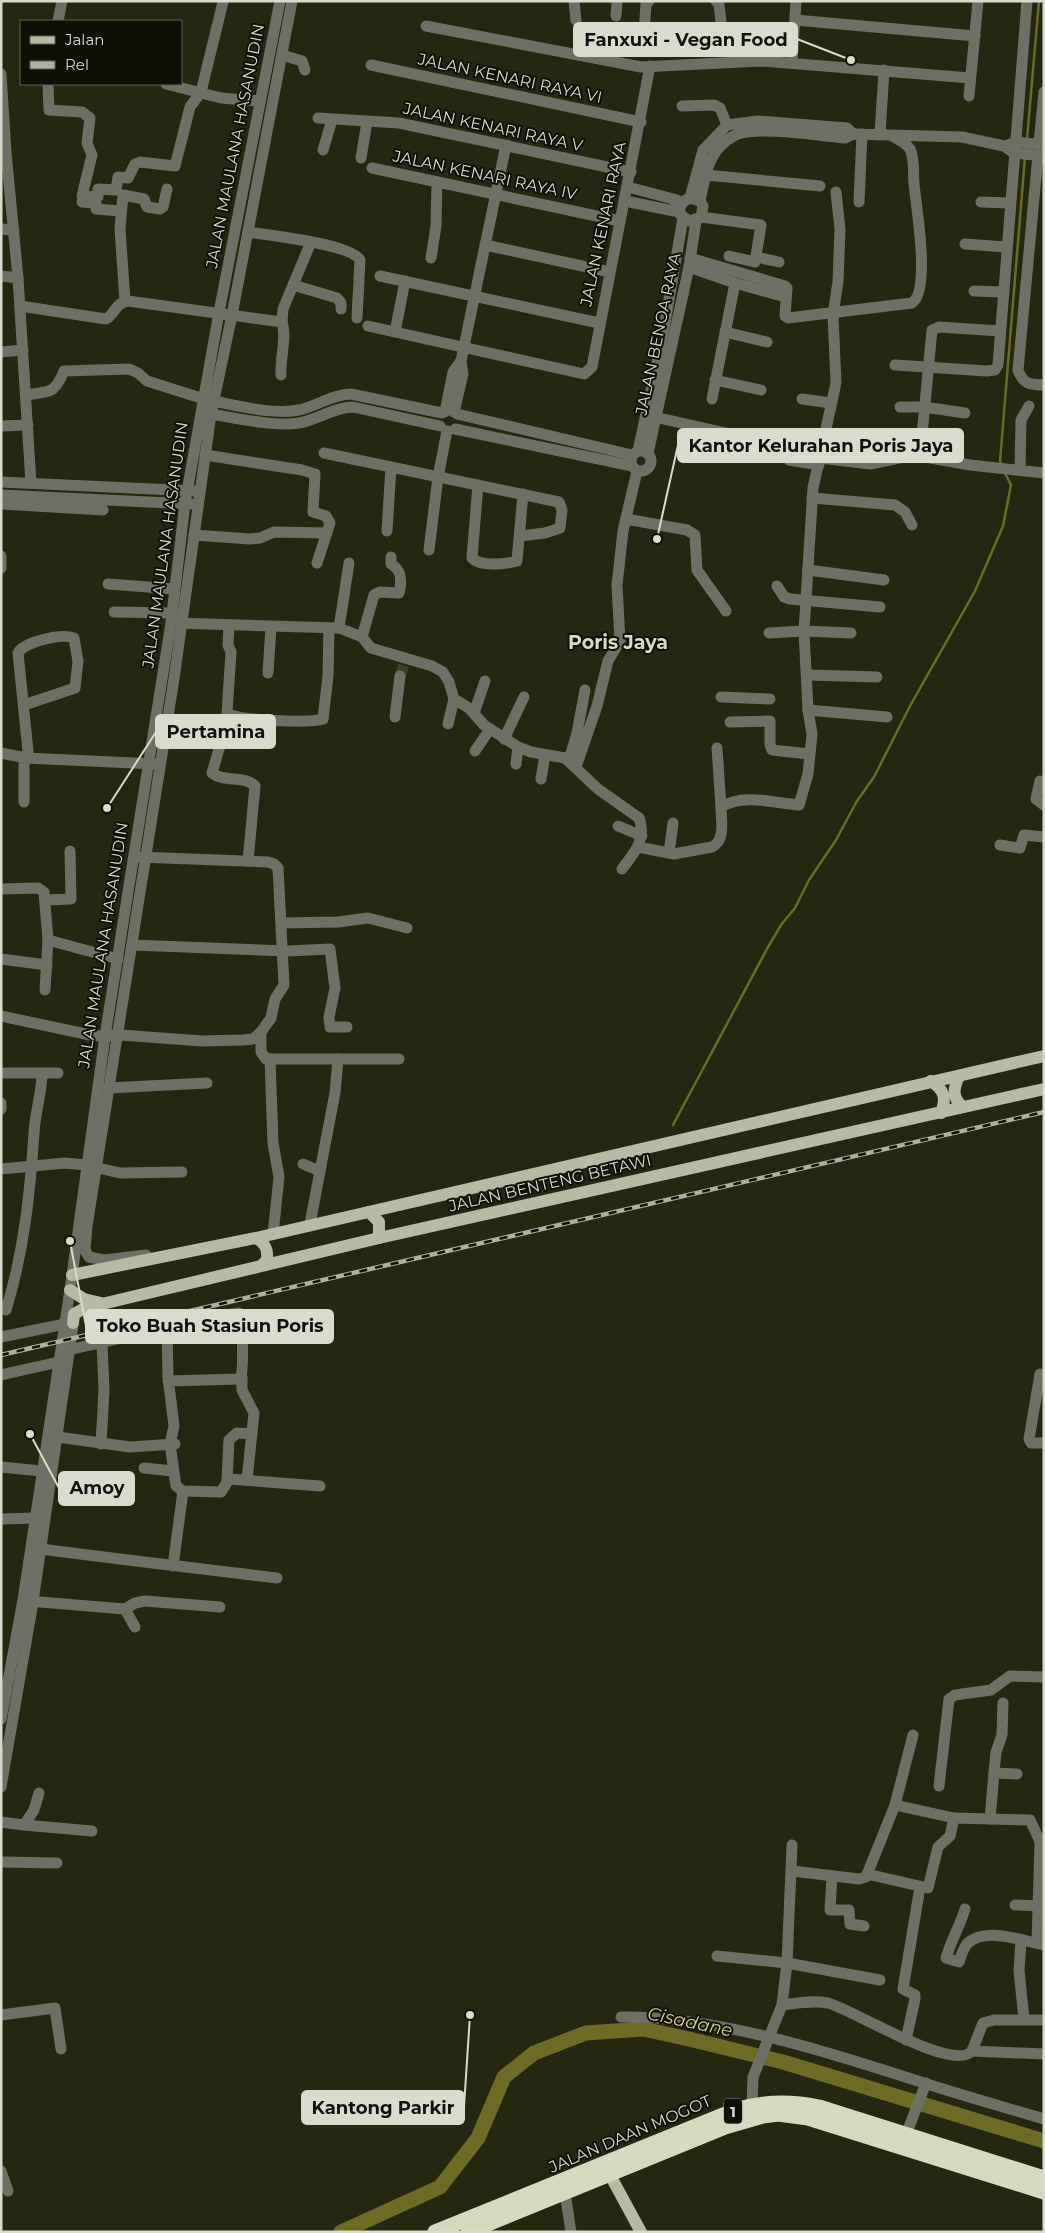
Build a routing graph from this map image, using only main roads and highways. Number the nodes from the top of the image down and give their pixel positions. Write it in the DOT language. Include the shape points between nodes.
graph roads {
  1 [pos="1044,1056"];
  2 [pos="957,1079"];
  3 [pos="934,1083"];
  4 [pos="1044,1089"];
  5 [pos="960,1105"];
  6 [pos="943,1109"];
  7 [pos="369,1212"];
  8 [pos="256,1238"];
  9 [pos="379,1238"];
  10 [pos="262,1265"];
  11 [pos="72,1275"];
  12 [pos="70,1290"];
  13 [pos="106,1303"];
  14 [pos="69,1324"];
  15 [pos="610,2175"];
  16 [pos="1042,2185"];
  17 [pos="435,2232"];
  18 [pos="468,2232"];
  19 [pos="641,2232"];
  1 -- 2 [label="main road, JALAN BENTENG BETAWI"];
  2 -- 3 [label="main road, JALAN BENTENG BETAWI"];
  2 -- 5 [label="main road" via="954,1094"];
  3 -- 6 [label="main road" via="943,1092"];
  3 -- 7 [label="main road, JALAN BENTENG BETAWI"];
  4 -- 5 [label="main road, JALAN BENTENG BETAWI"];
  5 -- 6 [label="main road, JALAN BENTENG BETAWI"];
  6 -- 9 [label="main road, JALAN BENTENG BETAWI"];
  7 -- 8 [label="main road, JALAN BENTENG BETAWI"];
  7 -- 9 [label="main road" via="379,1222"];
  8 -- 10 [label="main road" via="266,1247 267,1260"];
  8 -- 11 [label="main road, JALAN BENTENG BETAWI"];
  9 -- 10 [label="main road, JALAN BENTENG BETAWI"];
  10 -- 13 [label="main road, JALAN BENTENG BETAWI"];
  12 -- 13 [label="main road" via="84,1299"];
  13 -- 14 [label="main road, JALAN BENTENG BETAWI" via="78,1311"];
  15 -- 16 [label="highway, JALAN DAAN MOGOT / 1" via="725,2127 778,2114 825,2122"];
  15 -- 18 [label="highway, JALAN DAAN MOGOT / 1"];
  15 -- 19 [label="main road"];
  16 -- 17 [label="highway, JALAN DAAN MOGOT / 1" via="908,2128 818,2107 782,2102 752,2104"];
}
